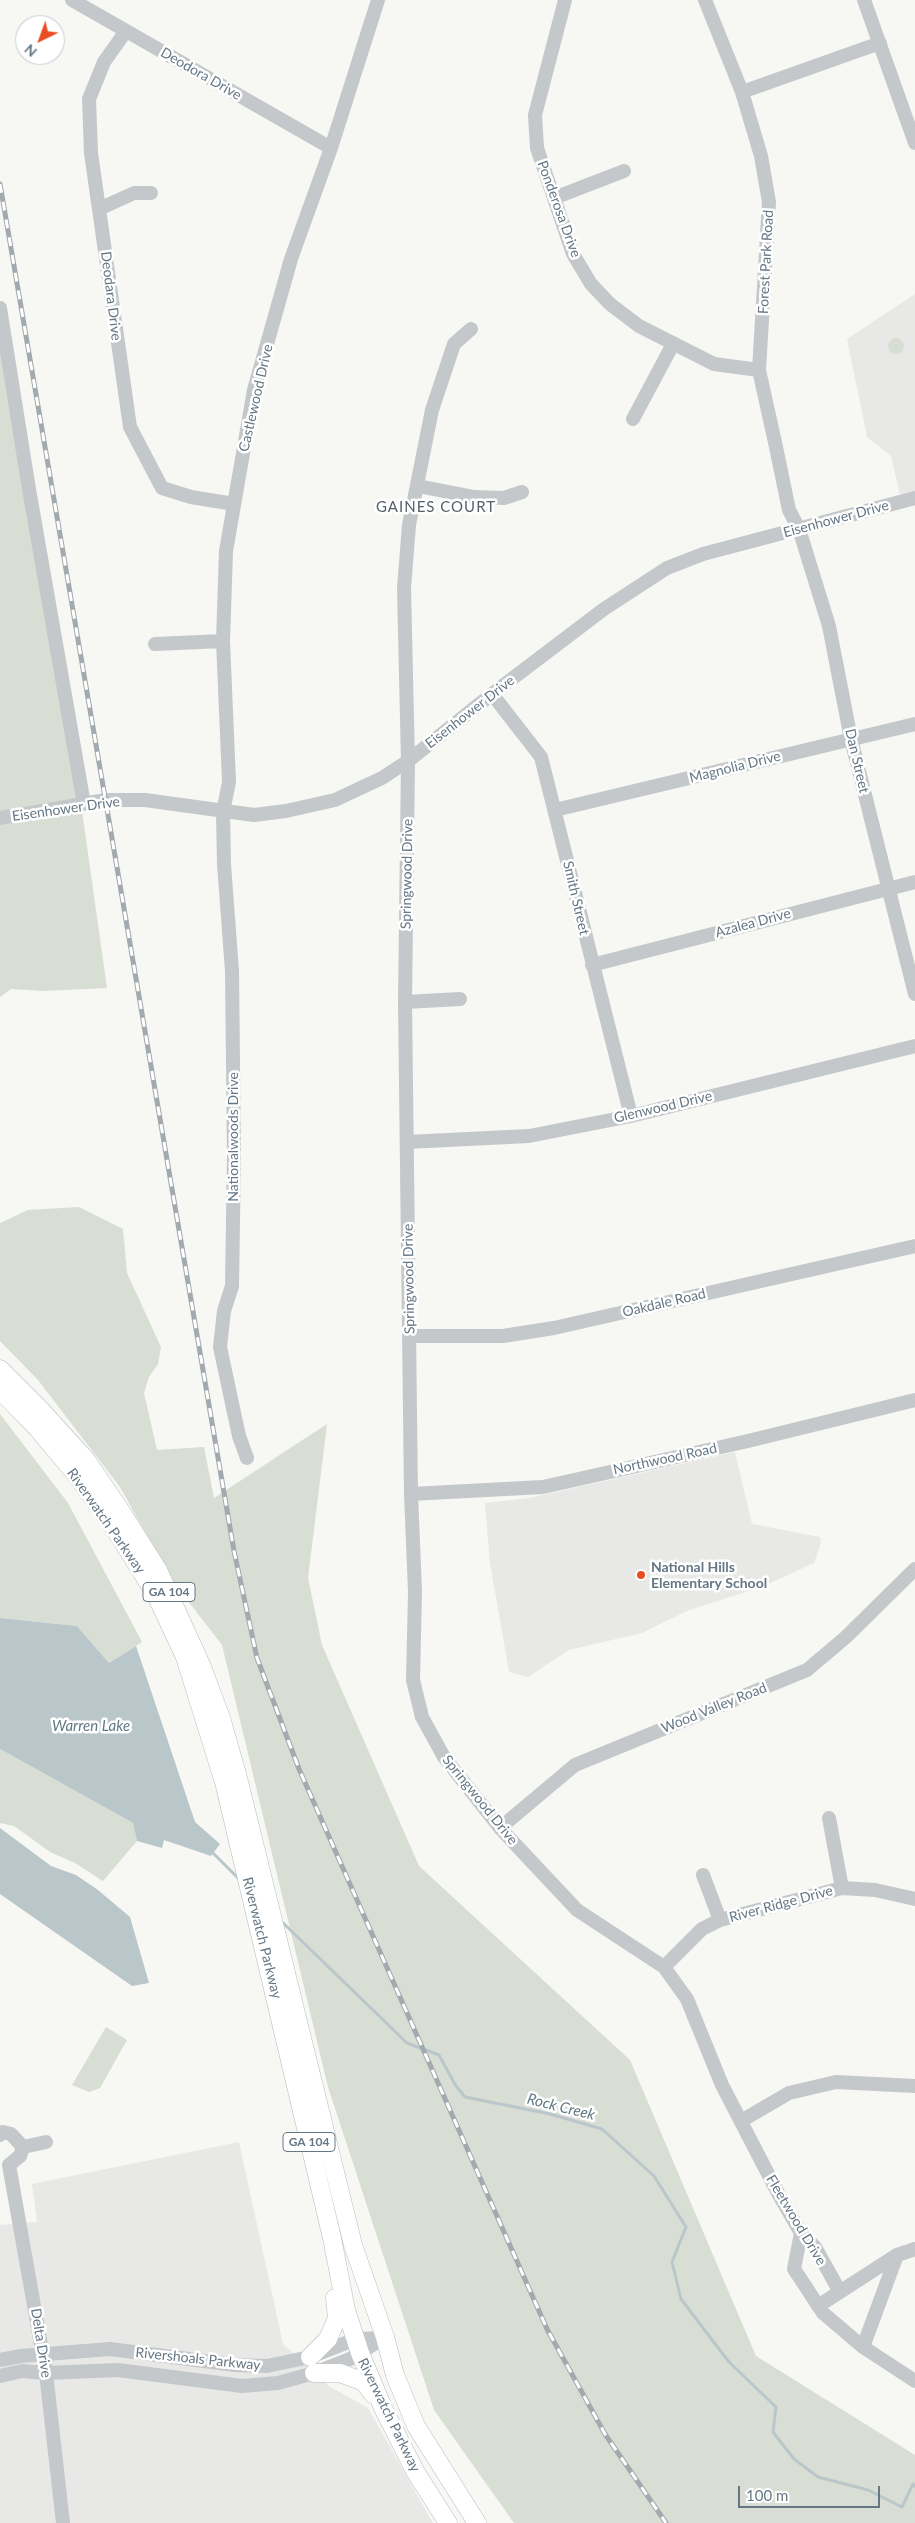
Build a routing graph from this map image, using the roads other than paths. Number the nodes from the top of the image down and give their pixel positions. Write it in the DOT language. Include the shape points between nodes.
graph roads {
  1 [pos="72,0"];
  2 [pos="378,0"];
  3 [pos="565,0"];
  4 [pos="705,0"];
  5 [pos="864,0"];
  6 [pos="126,31"];
  7 [pos="880,43"];
  8 [pos="742,92"];
  9 [pos="915,143"];
  10 [pos="331,148"];
  11 [pos="624,171"];
  12 [pos="152,193"];
  13 [pos="554,198"];
  14 [pos="99,210"];
  15 [pos="0,308"];
  16 [pos="471,329"];
  17 [pos="673,344"];
  18 [pos="759,370"];
  19 [pos="632,419"];
  20 [pos="418,486"];
  21 [pos="522,492"];
  22 [pos="915,498"];
  23 [pos="234,504"];
  24 [pos="799,528"];
  25 [pos="223,641"];
  26 [pos="155,644"];
  27 [pos="492,694"];
  28 [pos="915,724"];
  29 [pos="851,739"];
  30 [pos="408,761"];
  31 [pos="84,804"];
  32 [pos="555,810"];
  33 [pos="223,812"];
  34 [pos="0,818"];
  35 [pos="915,882"];
  36 [pos="888,888"];
  37 [pos="592,965"];
  38 [pos="915,994"];
  39 [pos="460,999"];
  40 [pos="405,1002"];
  41 [pos="915,1046"];
  42 [pos="631,1116"];
  43 [pos="407,1142"];
  44 [pos="915,1246"];
  45 [pos="409,1336"];
  46 [pos="0,1369"];
  47 [pos="0,1390"];
  48 [pos="915,1400"];
  49 [pos="247,1458"];
  50 [pos="411,1494"];
  51 [pos="915,1569"];
  52 [pos="829,1818"];
  53 [pos="500,1828"];
  54 [pos="703,1875"];
  55 [pos="842,1888"];
  56 [pos="915,1899"];
  57 [pos="720,1920"];
  58 [pos="664,1966"];
  59 [pos="915,2086"];
  60 [pos="741,2120"];
  61 [pos="0,2135"];
  62 [pos="46,2142"];
  63 [pos="22,2147"];
  64 [pos="5,2163"];
  65 [pos="318,2179"];
  66 [pos="801,2233"];
  67 [pos="915,2250"];
  68 [pos="897,2254"];
  69 [pos="840,2292"];
  70 [pos="818,2306"];
  71 [pos="385,2338"];
  72 [pos="358,2346"];
  73 [pos="863,2347"];
  74 [pos="43,2354"];
  75 [pos="0,2360"];
  76 [pos="312,2365"];
  77 [pos="46,2373"];
  78 [pos="0,2376"];
  79 [pos="915,2381"];
  80 [pos="384,2410"];
  81 [pos="63,2523"];
  82 [pos="448,2523"];
  83 [pos="477,2523"];
  1 -- 6 [label="street, Deodora Drive"];
  2 -- 10 [label="street, Castlewood Drive"];
  3 -- 13 [label="street, Ponderosa Drive" via="535,115 537,148"];
  4 -- 8 [label="street, Forest Park Road"];
  5 -- 7 [label="street"];
  6 -- 10 [label="street, Deodora Drive"];
  6 -- 14 [label="street, Deodara Drive" via="104,62 90,99 91,153"];
  7 -- 8 [label="street"];
  7 -- 9 [label="street"];
  8 -- 18 [label="street, Forest Park Road" via="761,156 768,202"];
  10 -- 23 [label="street, Castlewood Drive" via="291,259 254,390"];
  11 -- 13 [label="street"];
  12 -- 14 [label="street" via="134,193"];
  13 -- 17 [label="street, Ponderosa Drive" via="573,254 591,284 610,304 639,326"];
  14 -- 23 [label="street, Deodara Drive" via="130,427 162,488"];
  15 -- 31 [label="street"];
  16 -- 20 [label="street, Springwood Drive" via="454,344 445,366 432,410"];
  17 -- 18 [label="street, Ponderosa Drive" via="714,364"];
  17 -- 19 [label="street"];
  18 -- 24 [label="street, Forest Park Road" via="789,510"];
  20 -- 21 [label="street" via="474,497 504,498"];
  20 -- 30 [label="street, Springwood Drive" via="409,525 404,588"];
  22 -- 24 [label="street, Eisenhower Drive"];
  23 -- 25 [label="street, Castlewood Drive" via="226,552"];
  24 -- 27 [label="street, Eisenhower Drive" via="703,554 668,568 625,594"];
  24 -- 29 [label="street, Dan Street" via="829,626"];
  25 -- 26 [label="street"];
  25 -- 33 [label="street, Castlewood Drive" via="229,782"];
  27 -- 30 [label="street, Eisenhower Drive"];
  27 -- 32 [label="street, Smith Street" via="541,757"];
  28 -- 29 [label="street, Magnolia Drive"];
  29 -- 32 [label="street, Magnolia Drive"];
  29 -- 36 [label="street, Dan Street"];
  30 -- 33 [label="street, Eisenhower Drive" via="382,778 336,800 254,815"];
  30 -- 40 [label="street, Springwood Drive"];
  31 -- 33 [label="street, Eisenhower Drive" via="106,800 145,800"];
  31 -- 34 [label="street, Eisenhower Drive"];
  32 -- 37 [label="street, Smith Street"];
  33 -- 49 [label="street, Nationalwoods Drive" via="232,971 234,1155 232,1286 224,1310 220,1347 239,1436"];
  35 -- 36 [label="street, Azalea Drive"];
  36 -- 37 [label="street, Azalea Drive"];
  36 -- 38 [label="street, Dan Street"];
  37 -- 42 [label="street, Smith Street"];
  39 -- 40 [label="street"];
  40 -- 43 [label="street, Springwood Drive"];
  41 -- 42 [label="street, Glenwood Drive"];
  42 -- 43 [label="street, Glenwood Drive" via="529,1136"];
  43 -- 45 [label="street, Springwood Drive"];
  44 -- 45 [label="street, Oakdale Road" via="554,1328 503,1336"];
  45 -- 50 [label="street, Springwood Drive"];
  46 -- 71 [label="main road, Riverwatch Parkway / GA 104" via="86,1461 158,1570 222,1718 350,2236"];
  47 -- 65 [label="main road, Riverwatch Parkway / GA 104" via="78,1477 113,1526 156,1595 185,1657 224,1782"];
  48 -- 50 [label="street, Northwood Road" via="543,1487"];
  50 -- 53 [label="street, Springwood Drive" via="415,1592 413,1680 422,1717 444,1758"];
  51 -- 53 [label="street, Wood Valley Road" via="846,1637 807,1670 575,1765"];
  52 -- 55 [label="street, River Ridge Drive"];
  53 -- 58 [label="street, Springwood Drive" via="578,1910"];
  54 -- 57 [label="street, River Ridge Drive"];
  55 -- 56 [label="street, River Ridge Drive" via="874,1890"];
  55 -- 57 [label="street, River Ridge Drive"];
  57 -- 58 [label="street, River Ridge Drive" via="702,1930"];
  58 -- 60 [label="street, Springwood Drive" via="687,1999 722,2085"];
  59 -- 60 [label="street" via="836,2082 789,2093"];
  60 -- 66 [label="street, Fleetwood Drive"];
  61 -- 63 [label="street" via="2,2132 12,2134"];
  62 -- 63 [label="street"];
  63 -- 64 [label="street" via="20,2156"];
  64 -- 74 [label="street, Delta Drive"];
  65 -- 72 [label="main road, Riverwatch Parkway / GA 104" via="338,2278"];
  65 -- 76 [label="main road" via="320,2224 337,2318"];
  66 -- 69 [label="street, Fleetwood Drive" via="815,2247"];
  66 -- 70 [label="street" via="794,2270"];
  67 -- 68 [label="street"];
  68 -- 69 [label="street"];
  68 -- 73 [label="street"];
  69 -- 70 [label="street"];
  70 -- 73 [label="street"];
  71 -- 72 [label="street, Rivershoals Parkway"];
  71 -- 83 [label="main road, GA 104" via="395,2375 416,2426"];
  72 -- 76 [label="street, Rivershoals Parkway"];
  72 -- 80 [label="main road, Riverwatch Parkway / GA 104"];
  73 -- 79 [label="street"];
  74 -- 75 [label="street, Rivershoals Parkway"];
  74 -- 76 [label="street, Rivershoals Parkway" via="110,2349 235,2366"];
  74 -- 77 [label="street, Delta Drive"];
  76 -- 77 [label="street, Rivershoals Parkway" via="278,2383 242,2386 118,2370"];
  76 -- 80 [label="main road" via="364,2382"];
  77 -- 78 [label="street, Rivershoals Parkway" via="22,2371"];
  77 -- 81 [label="street, Delta Drive"];
  80 -- 82 [label="main road, Riverwatch Parkway / GA 104"];
}
